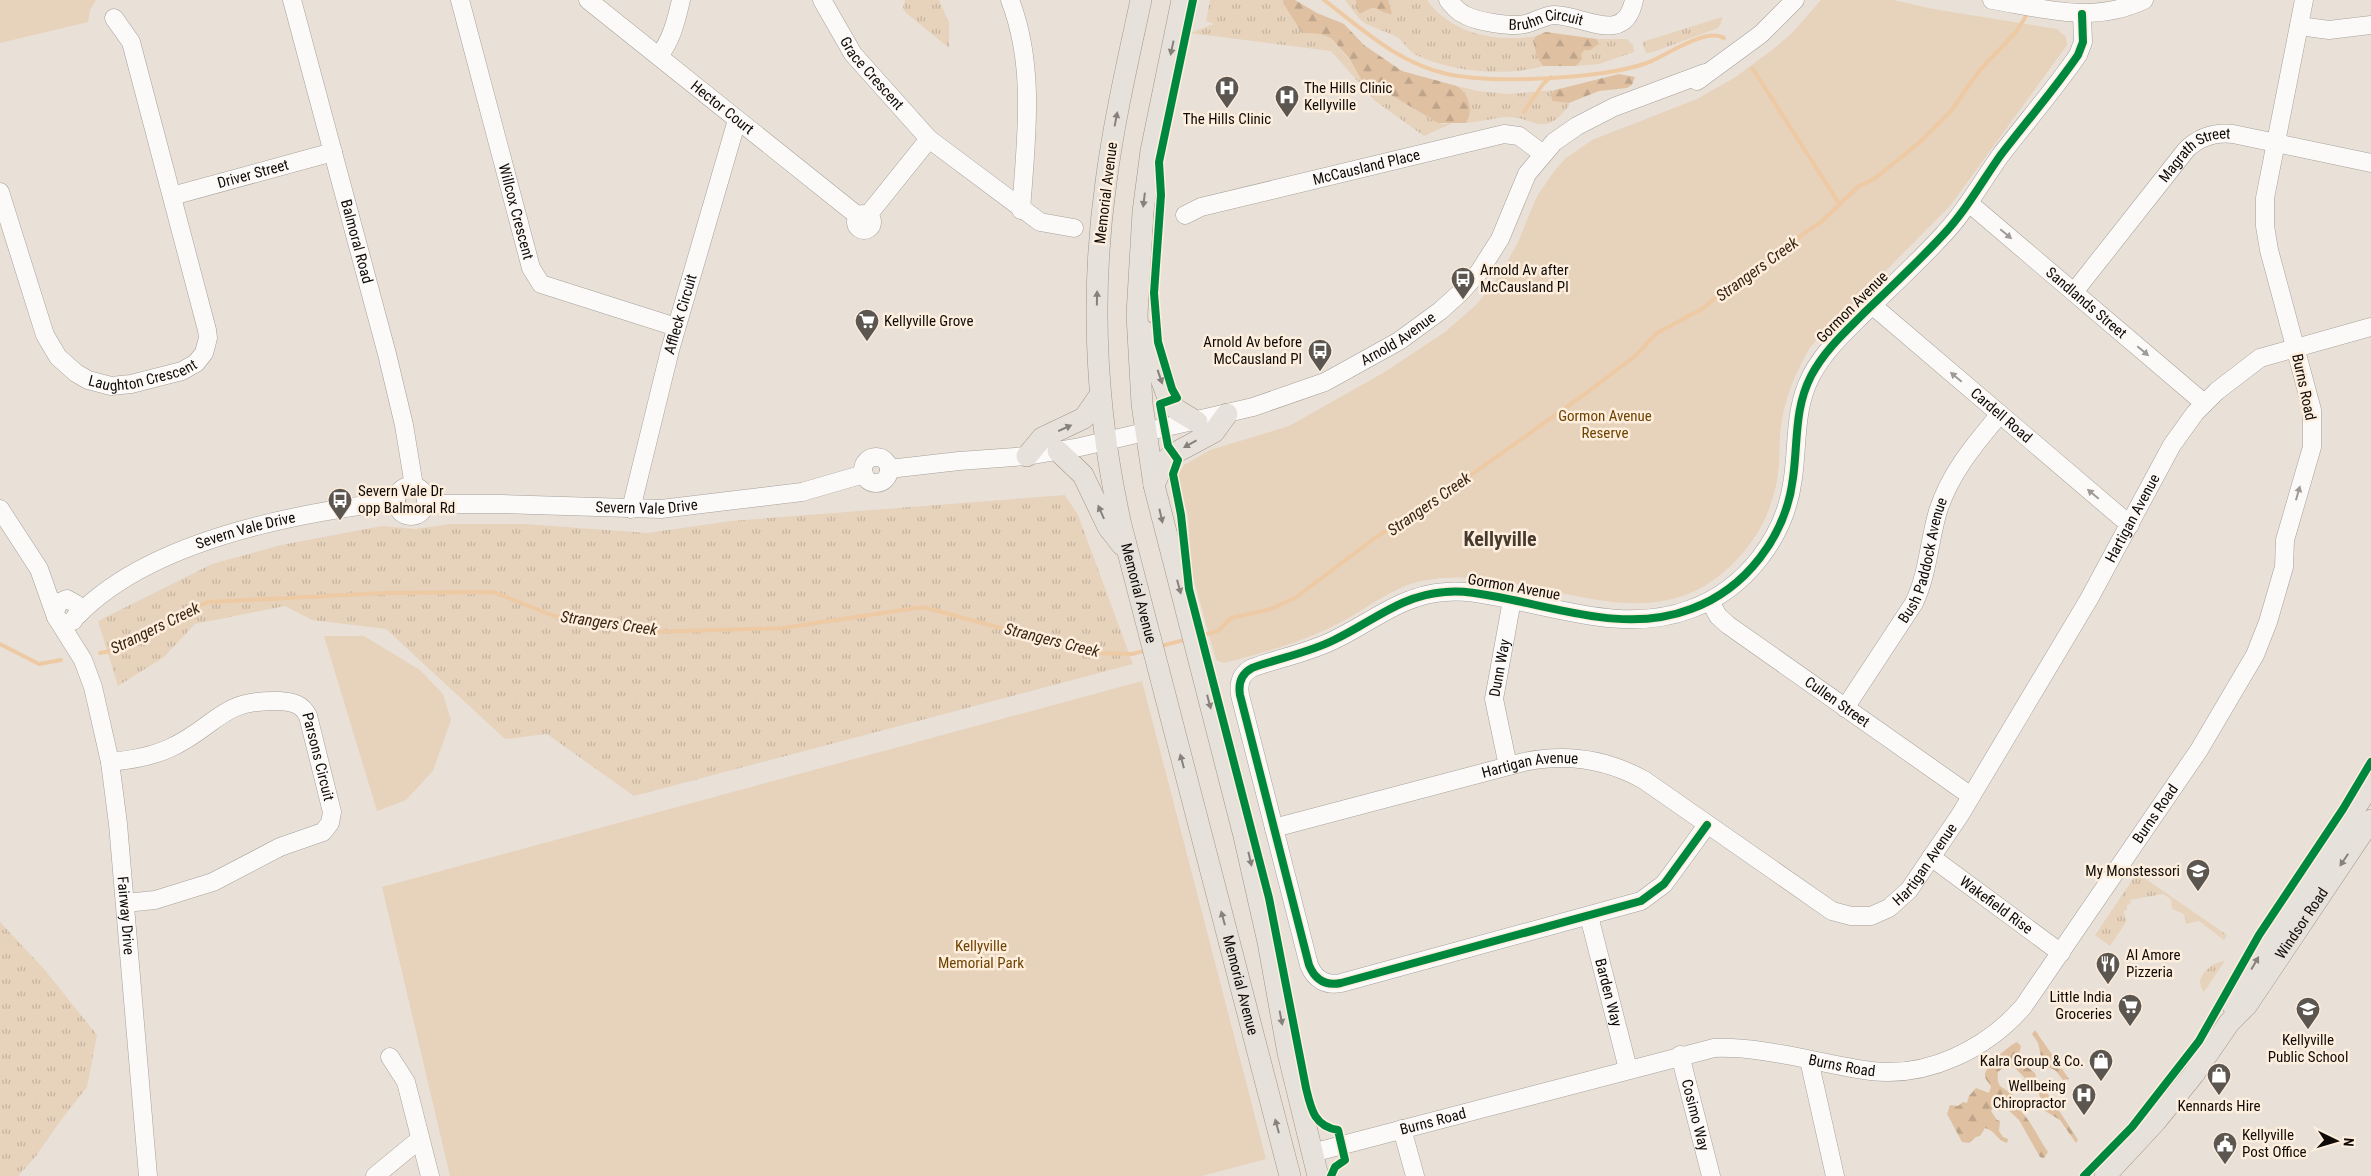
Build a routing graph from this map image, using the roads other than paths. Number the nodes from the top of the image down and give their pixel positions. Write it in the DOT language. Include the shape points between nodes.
graph roads {
  1 [pos="292,0"];
  2 [pos="460,0"];
  3 [pos="588,0"];
  4 [pos="681,0"];
  5 [pos="822,0"];
  6 [pos="1010,0"];
  7 [pos="1141,0"];
  8 [pos="1182,0"];
  9 [pos="1448,0"];
  10 [pos="1634,0"];
  11 [pos="1794,0"];
  12 [pos="1992,0"];
  13 [pos="2144,0"];
  14 [pos="2304,0"];
  15 [pos="2080,14"];
  16 [pos="114,18"];
  17 [pos="2371,25"];
  18 [pos="2299,26"];
  19 [pos="659,56"];
  20 [pos="737,120"];
  21 [pos="929,139"];
  22 [pos="2274,143"];
  23 [pos="333,152"];
  24 [pos="1543,154"];
  25 [pos="2371,163"];
  26 [pos="1024,169"];
  27 [pos="991,185"];
  28 [pos="0,192"];
  29 [pos="172,196"];
  30 [pos="1969,203"];
  31 [pos="1021,210"];
  32 [pos="1186,215"];
  33 [pos="1074,228"];
  34 [pos="2074,292"];
  35 [pos="1872,306"];
  36 [pos="1137,315"];
  37 [pos="676,327"];
  38 [pos="2371,327"];
  39 [pos="2295,347"];
  40 [pos="1100,395"];
  41 [pos="2204,404"];
  42 [pos="1227,414"];
  43 [pos="2000,414"];
  44 [pos="1196,422"];
  45 [pos="1146,433"];
  46 [pos="1106,442"];
  47 [pos="1058,451"];
  48 [pos="1027,456"];
  49 [pos="414,486"];
  50 [pos="1154,486"];
  51 [pos="396,501"];
  52 [pos="427,502"];
  53 [pos="0,509"];
  54 [pos="631,509"];
  55 [pos="2130,525"];
  56 [pos="1128,553"];
  57 [pos="39,569"];
  58 [pos="105,590"];
  59 [pos="68,599"];
  60 [pos="1512,600"];
  61 [pos="1710,601"];
  62 [pos="56,615"];
  63 [pos="77,616"];
  64 [pos="82,660"];
  65 [pos="1845,708"];
  66 [pos="110,762"];
  67 [pos="1508,766"];
  68 [pos="2371,784"];
  69 [pos="1971,796"];
  70 [pos="2371,820"];
  71 [pos="1707,825"];
  72 [pos="1274,828"];
  73 [pos="1931,857"];
  74 [pos="125,903"];
  75 [pos="1589,916"];
  76 [pos="2062,952"];
  77 [pos="2229,1023"];
  78 [pos="1680,1055"];
  79 [pos="390,1057"];
  80 [pos="1809,1060"];
  81 [pos="1628,1069"];
  82 [pos="1402,1129"];
  83 [pos="420,1139"];
  84 [pos="1312,1153"];
  85 [pos="1287,1175"];
  86 [pos="148,1176"];
  87 [pos="374,1176"];
  88 [pos="430,1176"];
  89 [pos="1318,1176"];
  90 [pos="1415,1176"];
  91 [pos="1711,1176"];
  92 [pos="1835,1176"];
  93 [pos="2105,1176"];
  1 -- 23 [label="street, Balmoral Road"];
  2 -- 37 [label="street, Willcox Crescent" via="531,268 541,284"];
  3 -- 19 [label="street, Hector Court"];
  4 -- 19 [label="street" via="668,45"];
  5 -- 21 [label="street, Grace Crescent" via="853,54"];
  6 -- 26 [label="street" via="1019,24 1026,64"];
  40 -- 7 [label="main road, Memorial Avenue, one-way" via="1098,255 1116,117"];
  8 -- 36 [label="main road, Memorial Avenue, one-way" via="1148,174"];
  9 -- 10 [label="street, Bruhn Circuit" via="1465,15 1506,24 1526,24 1555,15 1610,26 1627,18"];
  11 -- 24 [label="street, Arnold Avenue" via="1749,44 1691,86 1655,104 1600,115 1565,133"];
  12 -- 15 [label="street"];
  13 -- 15 [label="street" via="2111,12"];
  14 -- 18 [label="street, Burns Road"];
  15 -- 30 [label="street, Gormon Avenue" via="2083,42 2078,55 1991,168"];
  16 -- 29 [label="street, Laughton Crescent" via="131,42"];
  17 -- 18 [label="street" via="2324,30"];
  18 -- 22 [label="street, Burns Road"];
  19 -- 20 [label="street, Hector Court"];
  20 -- 21 [label="street, Hector Court" via="863,215"];
  20 -- 37 [label="street, Affleck Circuit"];
  21 -- 27 [label="street, Grace Crescent"];
  22 -- 25 [label="street, Magrath Street"];
  22 -- 34 [label="street, Magrath Street" via="2225,133 2207,136 2192,144"];
  22 -- 39 [label="street, Burns Road" via="2264,198 2265,226"];
  23 -- 29 [label="street, Driver Street"];
  23 -- 49 [label="street, Balmoral Road" via="402,416"];
  24 -- 32 [label="street, McCausland Place" via="1519,136 1504,134 1200,207"];
  24 -- 42 [label="street, Arnold Avenue" via="1524,180 1500,239 1486,262 1440,311 1382,351 1325,382"];
  26 -- 27 [label="street" via="1010,181"];
  26 -- 31 [label="street"];
  27 -- 31 [label="street, Grace Crescent"];
  28 -- 29 [label="street, Laughton Crescent" via="51,347 76,373 111,386 182,371 196,363 207,346 207,330"];
  30 -- 34 [label="street, Sandlands Street, one-way"];
  30 -- 35 [label="street, Gormon Avenue" via="1941,237"];
  31 -- 33 [label="street, Grace Crescent" via="1040,222"];
  34 -- 41 [label="street, Sandlands Street, one-way"];
  43 -- 35 [label="street, Cardell Road, one-way"];
  35 -- 61 [label="street, Gormon Avenue" via="1827,351 1808,384 1797,420 1790,496 1771,542 1739,581"];
  36 -- 44 [label="main road, one-way" via="1169,401"];
  36 -- 45 [label="main road, Memorial Avenue"];
  37 -- 54 [label="street, Affleck Circuit"];
  38 -- 39 [label="street, Hartigan Avenue"];
  39 -- 41 [label="street, Hartigan Avenue" via="2253,361"];
  76 -- 39 [label="street, Burns Road, one-way" via="2199,750 2255,655 2268,622 2284,567 2285,540 2312,447 2312,410"];
  40 -- 46 [label="main road, Memorial Avenue"];
  48 -- 40 [label="main road, one-way" via="1042,438 1084,418"];
  41 -- 55 [label="street, Hartigan Avenue" via="2179,435"];
  42 -- 44 [label="street, Arnold Avenue"];
  42 -- 50 [label="main road, one-way" via="1214,432 1165,460"];
  55 -- 43 [label="street, Cardell Road, one-way"];
  43 -- 65 [label="street, Bush Paddock Avenue" via="1970,450 1953,477 1939,508 1917,596"];
  44 -- 45 [label="street, Arnold Avenue"];
  45 -- 46 [label="street, Arnold Avenue"];
  45 -- 50 [label="main road, Memorial Avenue"];
  46 -- 47 [label="street"];
  46 -- 56 [label="main road, Memorial Avenue"];
  47 -- 48 [label="street"];
  56 -- 47 [label="main road, one-way" via="1108,528 1083,475"];
  48 -- 54 [label="street, Severn Vale Drive" via="888,469 887,476 880,482 872,482 864,474 802,492 720,504"];
  49 -- 51 [label="street" via="403,488"];
  49 -- 52 [label="street" via="425,493"];
  50 -- 84 [label="main road, Memorial Avenue, one-way" via="1257,892 1288,1053"];
  51 -- 52 [label="street" via="398,509 408,516 421,513"];
  51 -- 58 [label="street, Severn Vale Drive" via="289,519 214,539 148,565"];
  52 -- 54 [label="street, Severn Vale Drive"];
  53 -- 57 [label="street, Fairway Drive"];
  55 -- 69 [label="street, Hartigan Avenue" via="2090,599"];
  85 -- 56 [label="main road, Memorial Avenue, one-way"];
  57 -- 59 [label="street, Fairway Drive"];
  57 -- 62 [label="street, Fairway Drive"];
  58 -- 59 [label="street, Severn Vale Drive"];
  58 -- 63 [label="street, Severn Vale Drive"];
  59 -- 62 [label="street" via="58,603"];
  59 -- 63 [label="street" via="76,604"];
  60 -- 61 [label="street, Gormon Avenue" via="1625,620 1660,618"];
  60 -- 67 [label="street, Dunn Way" via="1494,699"];
  60 -- 72 [label="street, Gormon Avenue" via="1459,591 1416,597 1389,608 1329,643 1248,670 1241,678 1239,690"];
  61 -- 65 [label="street, Cullen Street" via="1723,621"];
  62 -- 63 [label="street" via="66,623"];
  62 -- 64 [label="street, Fairway Drive"];
  63 -- 64 [label="street, Fairway Drive"];
  64 -- 66 [label="street, Fairway Drive" via="93,687"];
  65 -- 69 [label="street, Cullen Street"];
  66 -- 74 [label="street, Fairway Drive"];
  66 -- 74 [label="street, Parsons Circuit" via="149,756 172,748 225,711 243,703 292,702 302,707 308,716 332,812 330,823 323,832 280,847 213,882 155,900"];
  67 -- 71 [label="street, Hartigan Avenue" via="1553,757 1583,758 1607,764 1644,780"];
  67 -- 72 [label="street, Hartigan Avenue"];
  77 -- 68 [label="main road, Windsor Road, one-way" via="2235,1000 2275,929"];
  69 -- 73 [label="street, Hartigan Avenue"];
  70 -- 77 [label="main road, Windsor Road, one-way" via="2247,1005"];
  71 -- 73 [label="street, Hartigan Avenue" via="1823,906 1851,916 1871,916 1897,903"];
  71 -- 75 [label="street, Gormon Avenue" via="1669,878 1650,896 1631,905"];
  72 -- 75 [label="street, Gormon Avenue" via="1309,965 1316,977 1326,983 1341,983"];
  73 -- 76 [label="street, Wakefield Rise"];
  74 -- 86 [label="street, Fairway Drive"];
  75 -- 81 [label="street, Barden Way"];
  76 -- 80 [label="street, Burns Road" via="2013,1019 1959,1056 1925,1067 1890,1071"];
  77 -- 93 [label="main road, Windsor Road" via="2172,1102"];
  78 -- 80 [label="street, Burns Road" via="1729,1047"];
  78 -- 81 [label="street, Burns Road"];
  78 -- 91 [label="street, Cosimo Way"];
  79 -- 83 [label="street" via="406,1082"];
  80 -- 92 [label="street"];
  81 -- 82 [label="street, Burns Road"];
  82 -- 84 [label="street, Burns Road"];
  82 -- 90 [label="street"];
  83 -- 87 [label="street"];
  83 -- 88 [label="street"];
  84 -- 89 [label="main road, Memorial Avenue"];
}
